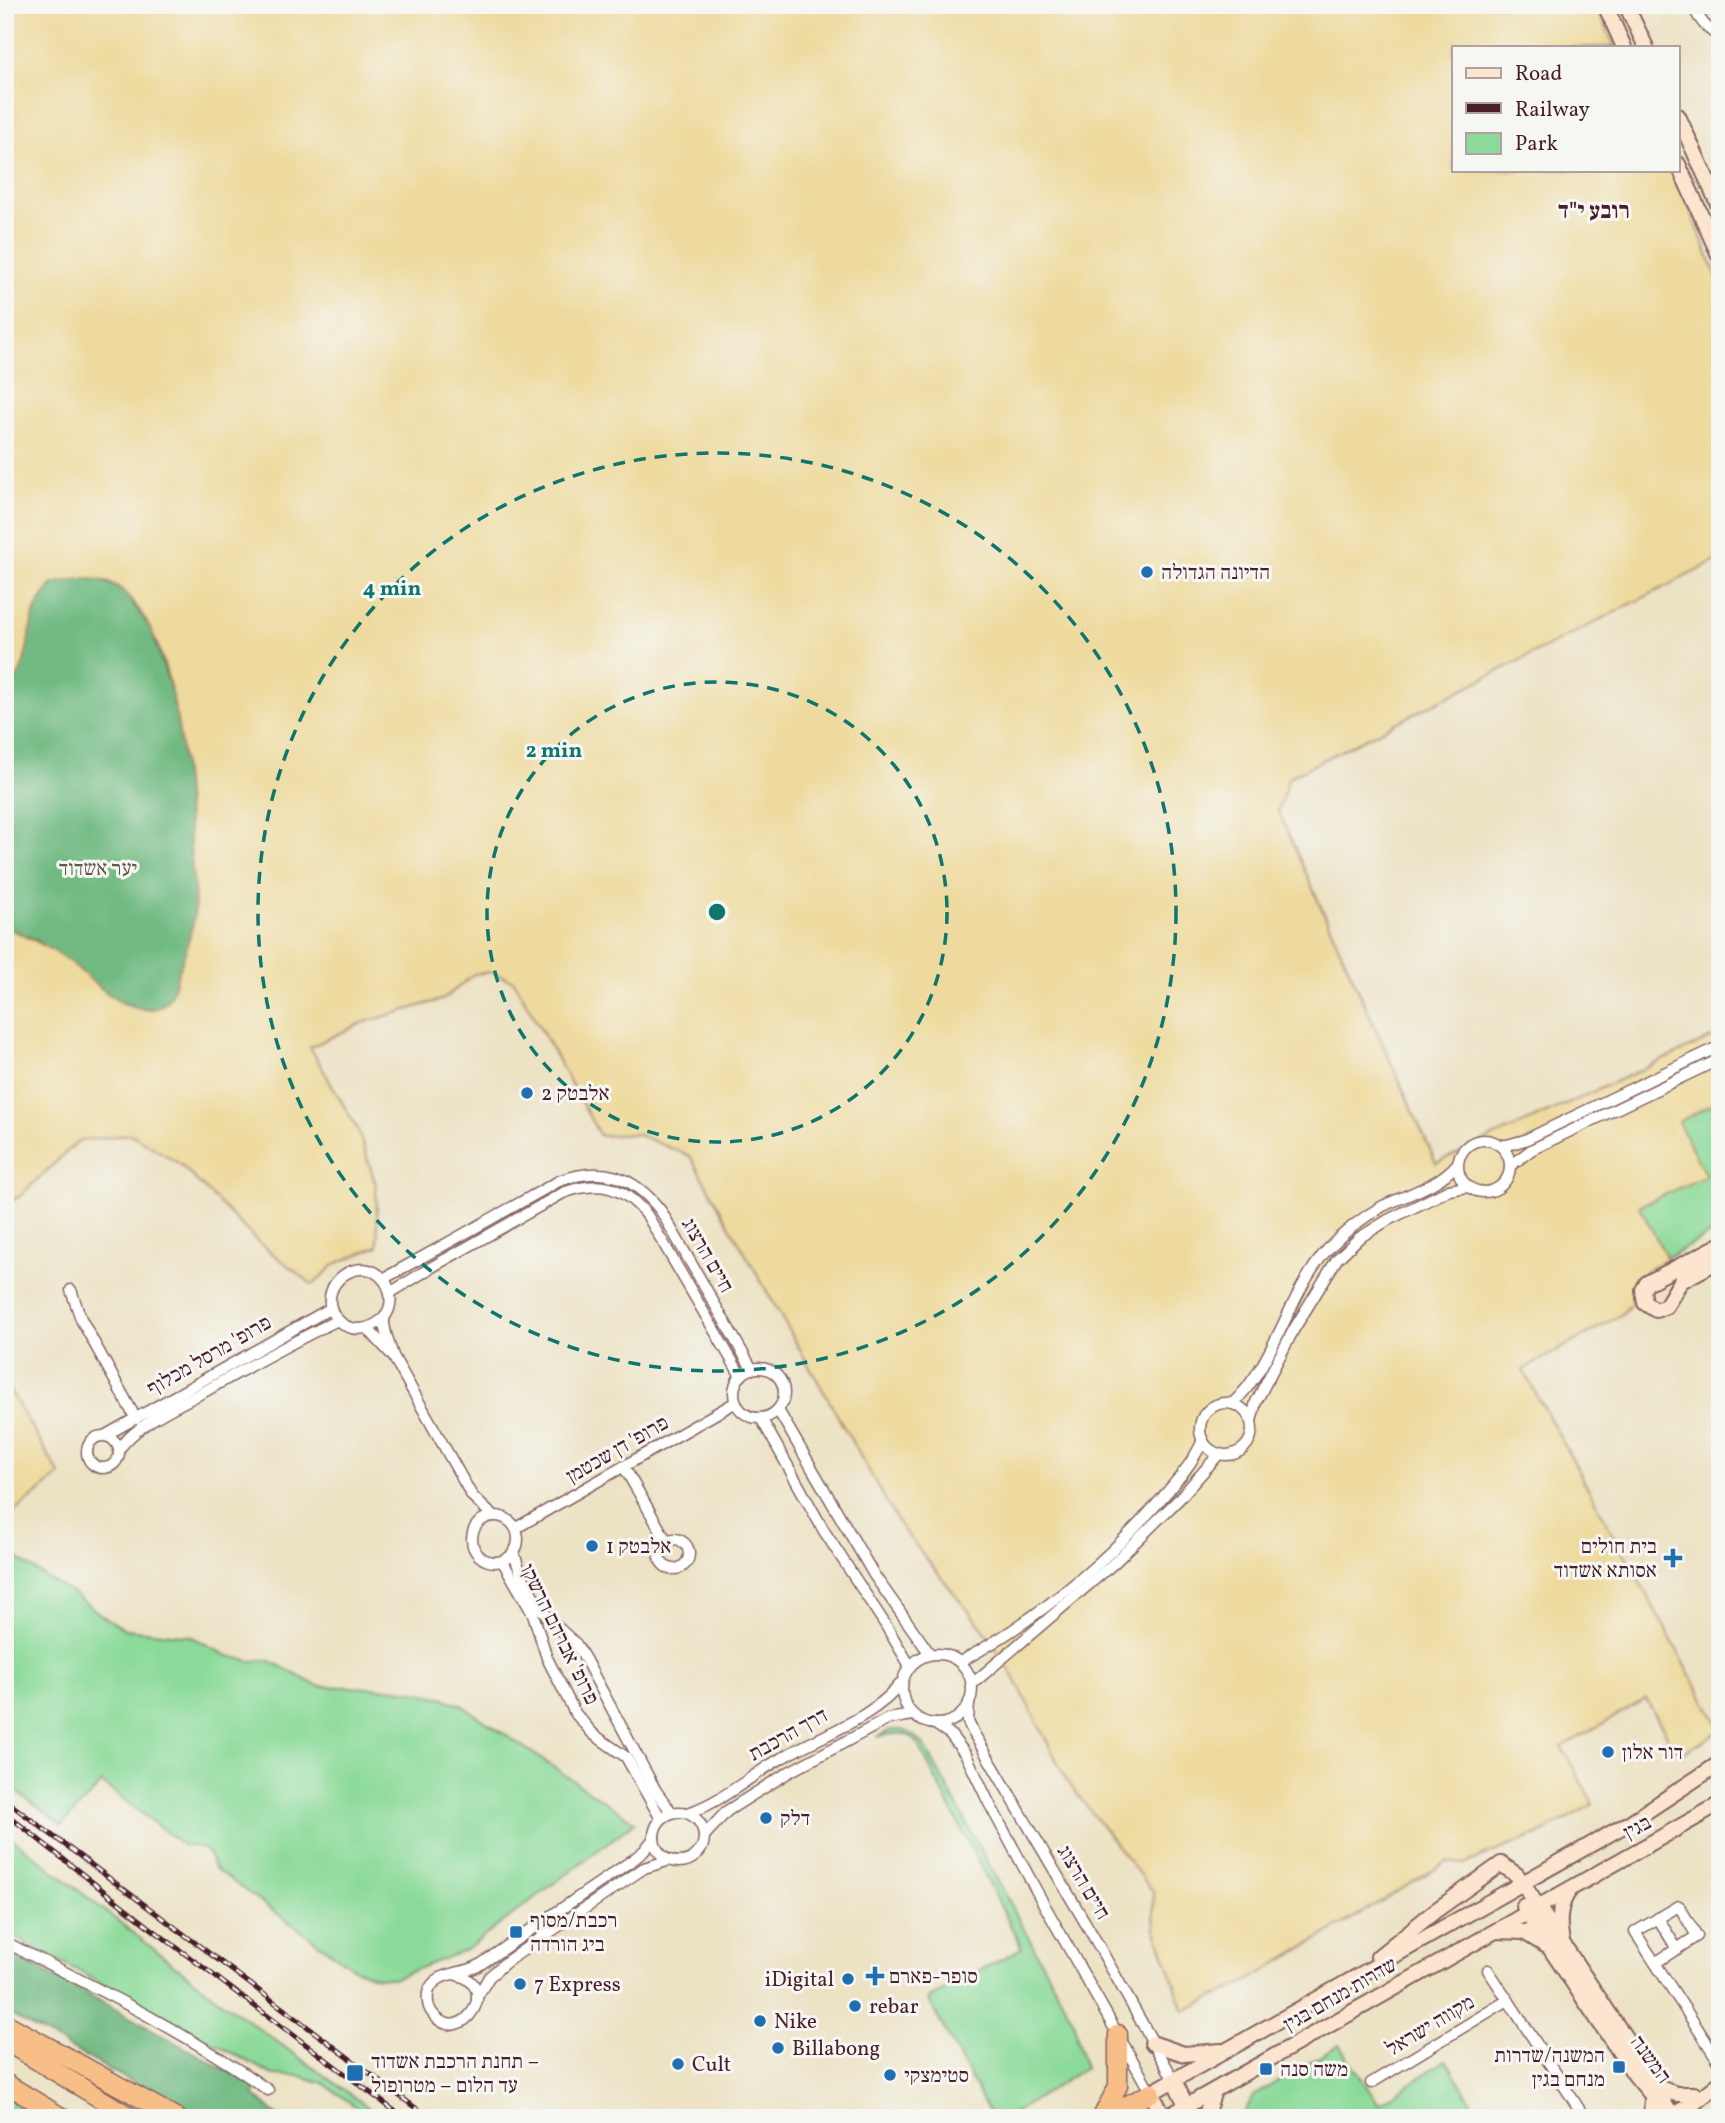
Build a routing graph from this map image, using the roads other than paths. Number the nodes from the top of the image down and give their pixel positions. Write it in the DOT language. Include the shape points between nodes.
graph roads {
  1 [pos="1605,5"];
  2 [pos="1626,5"];
  3 [pos="1693,5"];
  4 [pos="1720,37"];
  5 [pos="1624,46"];
  6 [pos="1646,46"];
  7 [pos="1680,120"];
  8 [pos="1680,168"];
  9 [pos="1720,208"];
  10 [pos="1720,257"];
  11 [pos="1720,1046"];
  12 [pos="1720,1059"];
  13 [pos="1500,1145"];
  14 [pos="1457,1164"];
  15 [pos="1510,1166"];
  16 [pos="1467,1187"];
  17 [pos="1720,1245"];
  18 [pos="1720,1260"];
  19 [pos="383,1279"];
  20 [pos="71,1290"];
  21 [pos="390,1293"];
  22 [pos="331,1308"];
  23 [pos="384,1318"];
  24 [pos="338,1320"];
  25 [pos="368,1329"];
  26 [pos="393,1356"];
  27 [pos="752,1369"];
  28 [pos="741,1376"];
  29 [pos="736,1402"];
  30 [pos="1232,1404"];
  31 [pos="778,1410"];
  32 [pos="761,1418"];
  33 [pos="136,1419"];
  34 [pos="1251,1421"];
  35 [pos="106,1436"];
  36 [pos="1203,1440"];
  37 [pos="119,1449"];
  38 [pos="1219,1454"];
  39 [pos="624,1467"];
  40 [pos="472,1496"];
  41 [pos="493,1516"];
  42 [pos="478,1524"];
  43 [pos="516,1528"];
  44 [pos="666,1541"];
  45 [pos="514,1554"];
  46 [pos="503,1562"];
  47 [pos="930,1654"];
  48 [pos="960,1662"];
  49 [pos="910,1666"];
  50 [pos="902,1682"];
  51 [pos="971,1685"];
  52 [pos="969,1702"];
  53 [pos="913,1715"];
  54 [pos="935,1724"];
  55 [pos="1720,1763"];
  56 [pos="1720,1804"];
  57 [pos="671,1813"];
  58 [pos="688,1813"];
  59 [pos="661,1819"];
  60 [pos="704,1836"];
  61 [pos="654,1838"];
  62 [pos="670,1860"];
  63 [pos="1521,1884"];
  64 [pos="1574,1886"];
  65 [pos="1532,1910"];
  66 [pos="1658,1918"];
  67 [pos="1488,1933"];
  68 [pos="5,1942"];
  69 [pos="1557,1947"];
  70 [pos="1677,1949"];
  71 [pos="1655,1963"];
  72 [pos="1488,1970"];
  73 [pos="453,1974"];
  74 [pos="1350,1980"];
  75 [pos="477,1997"];
  76 [pos="1508,2000"];
  77 [pos="5,2023"];
  78 [pos="1118,2034"];
  79 [pos="5,2041"];
  80 [pos="1153,2043"];
  81 [pos="1229,2049"];
  82 [pos="1720,2063"];
  83 [pos="1174,2080"];
  84 [pos="1720,2081"];
  85 [pos="5,2082"];
  86 [pos="1371,2083"];
  87 [pos="268,2090"];
  88 [pos="1214,2091"];
  89 [pos="1655,2092"];
  90 [pos="1152,2093"];
  91 [pos="1694,2094"];
  92 [pos="1189,2112"];
  93 [pos="1669,2116"];
  94 [pos="63,2118"];
  95 [pos="132,2118"];
  96 [pos="177,2118"];
  97 [pos="1102,2118"];
  98 [pos="1164,2118"];
  99 [pos="1205,2118"];
  100 [pos="1585,2118"];
  101 [pos="1651,2118"];
  1 -- 5 [label="main road"];
  2 -- 6 [label="main road"];
  3 -- 4 [label="street" via="1697,17"];
  7 -- 9 [label="main road"];
  8 -- 10 [label="main road"];
  11 -- 13 [label="street" via="1525,1140"];
  12 -- 15 [label="street" via="1531,1150"];
  13 -- 14 [label="street" via="1475,1141 1461,1153"];
  13 -- 15 [label="street"];
  14 -- 16 [label="street"];
  14 -- 30 [label="street" via="1443,1178 1366,1217 1327,1250 1253,1379"];
  15 -- 16 [label="street" via="1507,1179 1498,1188 1485,1193"];
  16 -- 34 [label="street" via="1449,1190 1388,1220 1337,1259 1294,1329 1256,1402"];
  17 -- 18 [label="main road" via="1647,1283 1645,1303 1656,1310 1666,1306 1681,1281"];
  19 -- 21 [label="street"];
  19 -- 22 [label="street" via="362,1268 346,1272 334,1284"];
  19 -- 27 [label="street, חיים הרצוג" via="559,1181 596,1173 615,1176 635,1185 661,1211"];
  20 -- 33 [label="street" via="81,1319"];
  21 -- 23 [label="street"];
  21 -- 28 [label="street, חיים הרצוג" via="563,1193 581,1187 611,1188 627,1195 647,1215"];
  22 -- 24 [label="street"];
  22 -- 33 [label="street, פרופ' מרסל מכלוף"];
  23 -- 25 [label="street"];
  23 -- 26 [label="street"];
  24 -- 25 [label="street" via="351,1328"];
  24 -- 37 [label="street, פרופ' מרסל מכלוף" via="159,1417"];
  25 -- 26 [label="street"];
  26 -- 40 [label="street"];
  27 -- 28 [label="street"];
  27 -- 31 [label="street" via="773,1372 782,1383 784,1397"];
  28 -- 29 [label="street" via="735,1388"];
  29 -- 32 [label="street" via="746,1414"];
  29 -- 39 [label="street, פרופ' דן שכטמן"];
  30 -- 34 [label="street" via="1244,1410"];
  30 -- 36 [label="street" via="1209,1410 1201,1427"];
  31 -- 32 [label="street"];
  31 -- 47 [label="street" via="853,1541"];
  32 -- 49 [label="street" via="824,1531"];
  33 -- 35 [label="street, פרופ' מרסל מכלוף"];
  34 -- 38 [label="street" via="1251,1437 1245,1447"];
  35 -- 37 [label="street" via="115,1440"];
  35 -- 37 [label="street" via="95,1437 88,1445 90,1461 98,1468 109,1467 117,1460"];
  36 -- 38 [label="street"];
  36 -- 48 [label="street" via="1186,1470 1086,1575 1012,1632"];
  38 -- 51 [label="street" via="1115,1563"];
  39 -- 43 [label="street, פרופ' דן שכטמן"];
  39 -- 44 [label="street"];
  40 -- 41 [label="street"];
  40 -- 42 [label="street"];
  41 -- 42 [label="street"];
  41 -- 43 [label="street" via="506,1518"];
  42 -- 46 [label="street" via="472,1538 476,1552 488,1562"];
  43 -- 45 [label="street" via="519,1542"];
  45 -- 46 [label="street"];
  45 -- 57 [label="street, פרופ' אברהם הרשקו" via="538,1605 585,1659"];
  46 -- 59 [label="street, פרופ' אברהם הרשקו" via="533,1614 547,1658 575,1713 593,1734 626,1757"];
  47 -- 48 [label="street"];
  47 -- 49 [label="street"];
  48 -- 51 [label="street"];
  49 -- 50 [label="street"];
  50 -- 53 [label="street" via="905,1705"];
  50 -- 58 [label="street, דרך הרכבת" via="872,1709 781,1758 706,1807"];
  51 -- 52 [label="street"];
  52 -- 54 [label="street" via="956,1718"];
  52 -- 80 [label="street, חיים הרצוג" via="968,1723"];
  53 -- 54 [label="street"];
  53 -- 60 [label="street, דרך הרכבת" via="888,1718 789,1772 727,1811"];
  54 -- 78 [label="street, חיים הרצוג" via="967,1755"];
  55 -- 63 [label="main road, שדרות מנחם בגין"];
  56 -- 64 [label="main road, בגין"];
  57 -- 58 [label="street"];
  57 -- 59 [label="street"];
  58 -- 60 [label="street" via="699,1822"];
  59 -- 61 [label="street"];
  60 -- 62 [label="street" via="699,1852 691,1859"];
  61 -- 62 [label="street" via="659,1852"];
  61 -- 73 [label="street" via="641,1854 478,1966"];
  62 -- 75 [label="street" via="644,1868 506,1962"];
  63 -- 65 [label="main road, המשנה"];
  63 -- 74 [label="main road, שדרות מנחם בגין"];
  63 -- 74 [label="main road" via="1507,1867 1497,1866"];
  64 -- 65 [label="main road, שדרות מנחם בגין"];
  64 -- 69 [label="main road" via="1562,1904"];
  65 -- 67 [label="main road, שדרות מנחם בגין"];
  65 -- 69 [label="main road, המשנה"];
  66 -- 70 [label="street"];
  66 -- 70 [label="street" via="1679,1906 1697,1936"];
  66 -- 71 [label="street" via="1635,1933"];
  67 -- 69 [label="main road" via="1524,1932"];
  67 -- 88 [label="main road, שדרות מנחם בגין"];
  68 -- 87 [label="street" via="97,1988"];
  69 -- 89 [label="main road, המשנה"];
  70 -- 71 [label="street"];
  71 -- 82 [label="street"];
  72 -- 76 [label="street, מקווה ישראל"];
  73 -- 75 [label="street" via="469,1981"];
  73 -- 75 [label="street" via="430,1987 428,2003 435,2017 445,2023 461,2022 472,2013"];
  74 -- 81 [label="main road, שדרות מנחם בגין"];
  76 -- 86 [label="street, מקווה ישראל"];
  76 -- 100 [label="street, מקווה ישראל"];
  77 -- 96 [label="highway"];
  78 -- 90 [label="street, חיים הרצוג"];
  78 -- 97 [label="highway" via="1118,2086"];
  79 -- 95 [label="highway"];
  80 -- 81 [label="main road" via="1184,2054"];
  80 -- 83 [label="street, חיים הרצוג"];
  81 -- 83 [label="main road, שדרות מנחם בגין"];
  83 -- 90 [label="main road, שדרות מנחם בגין"];
  83 -- 92 [label="main road"];
  84 -- 91 [label="main road"];
  84 -- 93 [label="main road" via="1693,2104"];
  85 -- 94 [label="highway"];
  88 -- 92 [label="main road, שדרות מנחם בגין"];
  88 -- 99 [label="main road"];
  89 -- 91 [label="main road"];
  89 -- 93 [label="main road, המשנה"];
  89 -- 101 [label="main road"];
  90 -- 97 [label="highway"];
  90 -- 98 [label="main road"];
  91 -- 93 [label="main road"];
  92 -- 98 [label="main road, שדרות מנחם בגין"];
}
